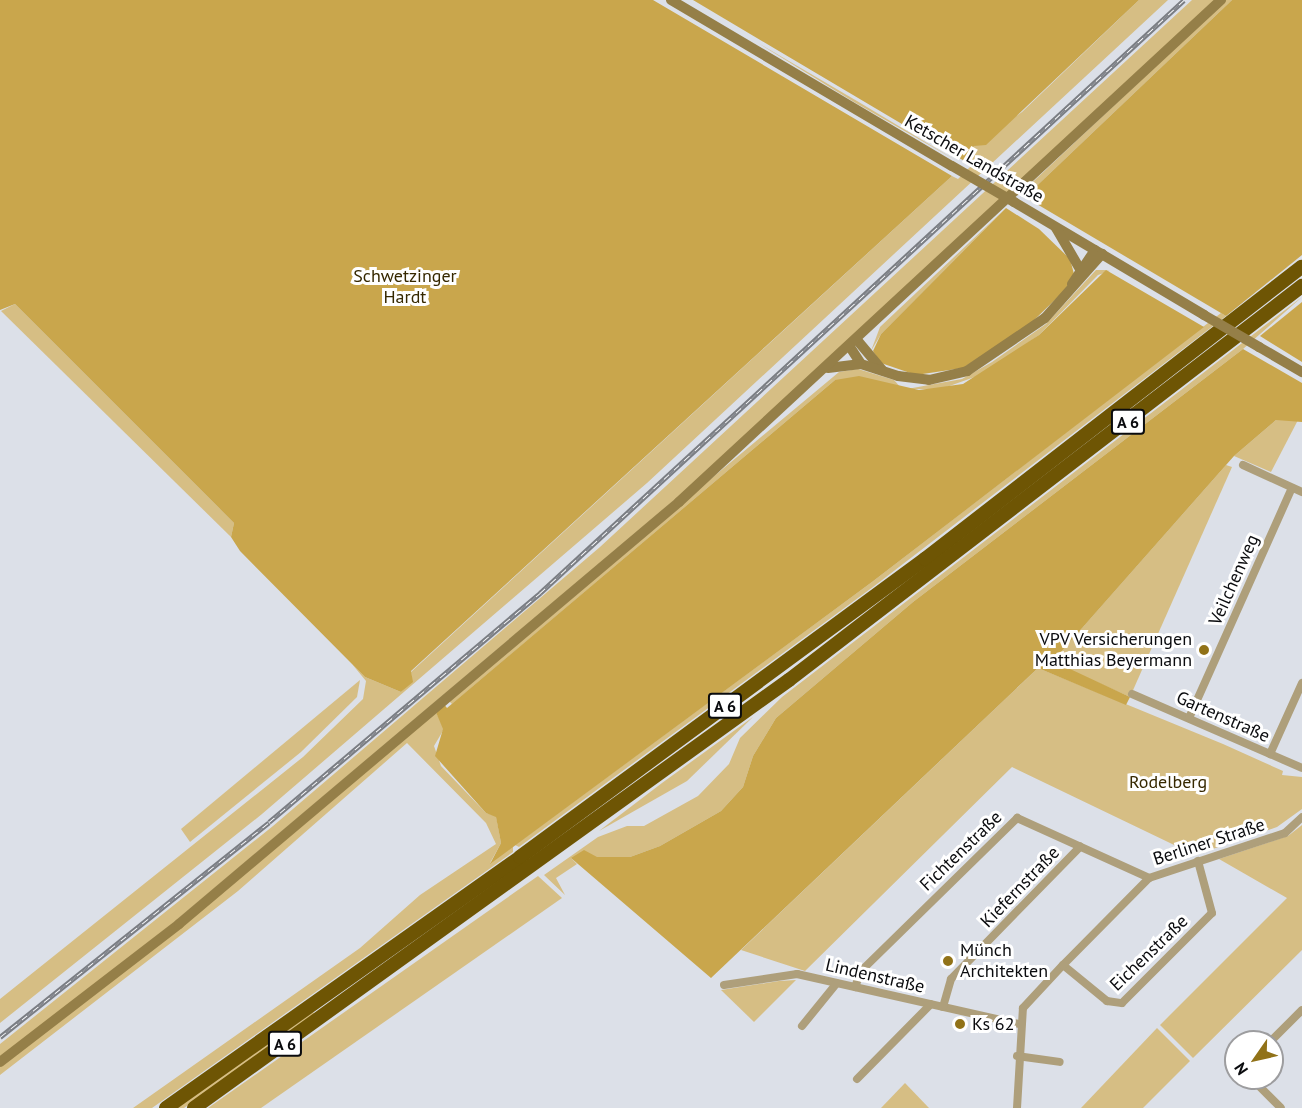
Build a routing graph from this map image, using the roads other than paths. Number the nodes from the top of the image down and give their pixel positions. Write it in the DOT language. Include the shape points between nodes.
graph roads {
  1 [pos="671,0"];
  2 [pos="1221,0"];
  3 [pos="1054,226"];
  4 [pos="1099,252"];
  5 [pos="1302,267"];
  6 [pos="1080,269"];
  7 [pos="1302,286"];
  8 [pos="1066,297"];
  9 [pos="854,344"];
  10 [pos="861,364"];
  11 [pos="828,368"];
  12 [pos="883,371"];
  13 [pos="1302,372"];
  14 [pos="1243,465"];
  15 [pos="1292,488"];
  16 [pos="1302,492"];
  17 [pos="1302,683"];
  18 [pos="1132,694"];
  19 [pos="1189,718"];
  20 [pos="1270,754"];
  21 [pos="1302,768"];
  22 [pos="1302,817"];
  23 [pos="1080,847"];
  24 [pos="1198,861"];
  25 [pos="1149,878"];
  26 [pos="1064,965"];
  27 [pos="837,983"];
  28 [pos="724,985"];
  29 [pos="855,987"];
  30 [pos="931,1004"];
  31 [pos="944,1006"];
  32 [pos="1302,1010"];
  33 [pos="1018,1024"];
  34 [pos="802,1026"];
  35 [pos="1282,1030"];
  36 [pos="1017,1056"];
  37 [pos="0,1062"];
  38 [pos="1060,1062"];
  39 [pos="856,1079"];
  40 [pos="1263,1090"];
  41 [pos="166,1108"];
  42 [pos="194,1108"];
  43 [pos="1017,1108"];
  44 [pos="1281,1108"];
  1 -- 3 [label="main road, Ketscher Landstraße, bridge"];
  2 -- 9 [label="main road"];
  3 -- 4 [label="main road, Ketscher Landstraße"];
  3 -- 6 [label="main road"];
  4 -- 6 [label="main road"];
  4 -- 8 [label="main road"];
  4 -- 13 [label="main road, Ketscher Landstraße, bridge"];
  5 -- 41 [label="highway, A 6" via="933,552 523,855"];
  6 -- 8 [label="main road"];
  7 -- 42 [label="highway, A 6" via="953,556 534,866"];
  8 -- 12 [label="main road" via="1034,327 967,371 929,380"];
  9 -- 10 [label="main road"];
  9 -- 11 [label="main road"];
  9 -- 12 [label="main road"];
  10 -- 11 [label="main road"];
  10 -- 12 [label="main road"];
  11 -- 37 [label="main road" via="679,502 449,691 211,897"];
  14 -- 15 [label="street"];
  15 -- 16 [label="street"];
  15 -- 19 [label="street, Veilchenweg"];
  17 -- 20 [label="street"];
  18 -- 19 [label="street, Gartenstraße"];
  19 -- 20 [label="street, Gartenstraße"];
  20 -- 21 [label="street, Gartenstraße"];
  22 -- 24 [label="street, Berliner Straße" via="1286,833"];
  23 -- 25 [label="street, Fichtenstraße"];
  23 -- 29 [label="street, Fichtenstraße" via="1017,818 861,971"];
  23 -- 31 [label="street, Kiefernstraße" via="951,979"];
  24 -- 25 [label="street, Berliner Straße"];
  24 -- 26 [label="street, Eichenstraße" via="1212,913 1122,1003 1107,1002"];
  25 -- 26 [label="street, Berliner Straße"];
  26 -- 33 [label="street, Berliner Straße" via="1023,1008"];
  27 -- 28 [label="street, Lindenstraße" via="797,974"];
  27 -- 29 [label="street, Lindenstraße"];
  27 -- 34 [label="street"];
  29 -- 30 [label="street, Lindenstraße"];
  30 -- 31 [label="street, Lindenstraße"];
  30 -- 39 [label="street"];
  31 -- 33 [label="street, Lindenstraße"];
  32 -- 35 [label="street"];
  33 -- 36 [label="street, Berliner Straße"];
  36 -- 38 [label="street"];
  36 -- 43 [label="street, Berliner Straße"];
  40 -- 44 [label="street"];
}
